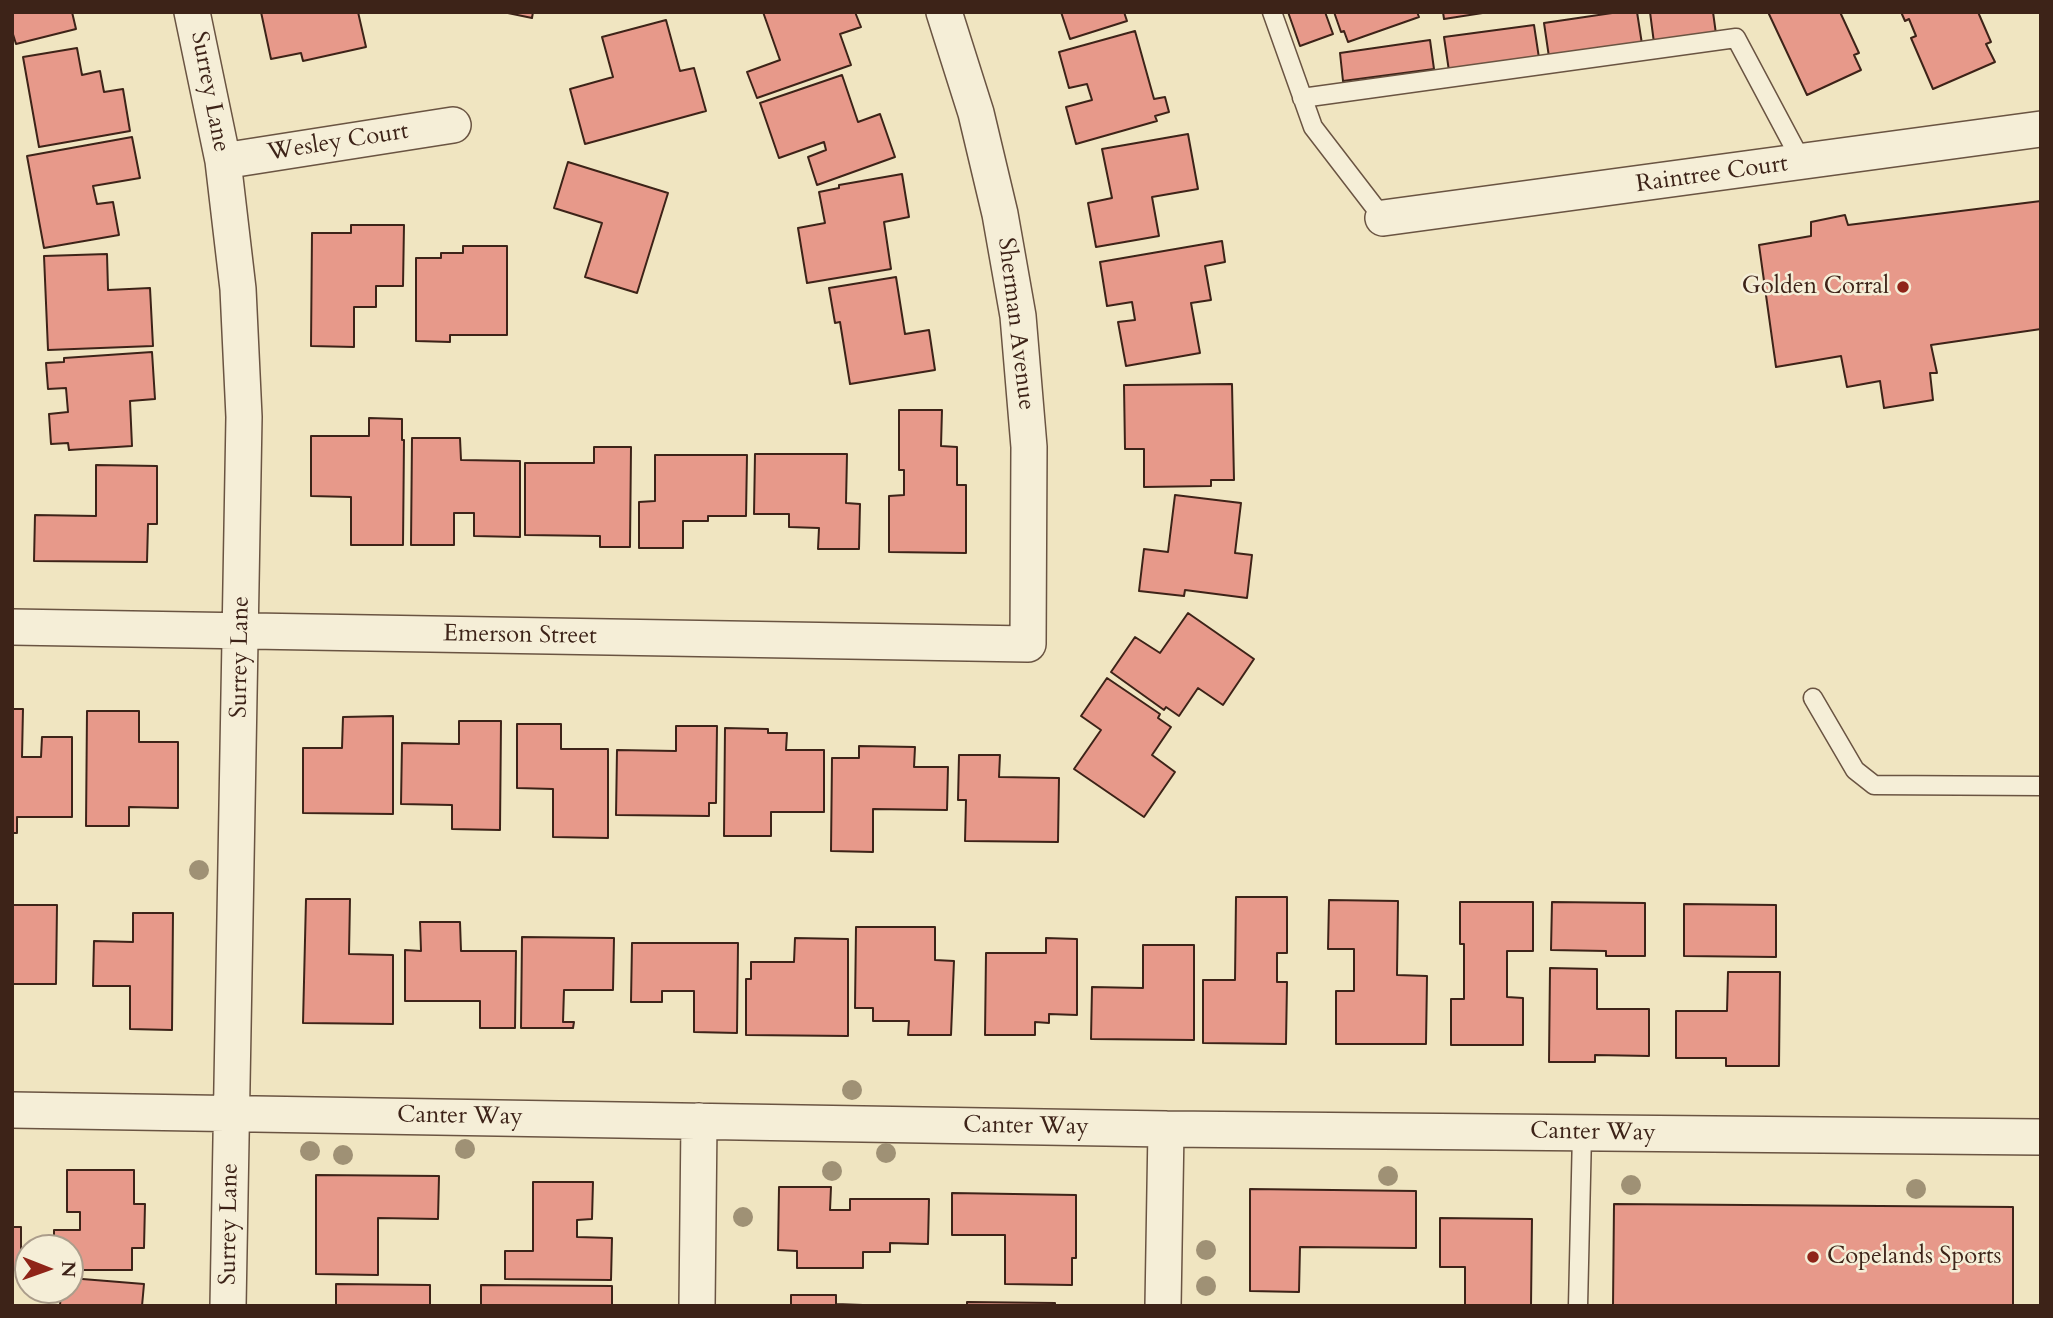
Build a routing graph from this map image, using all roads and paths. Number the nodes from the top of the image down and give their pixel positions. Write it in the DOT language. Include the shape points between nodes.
graph roads {
  1 [pos="192,12"];
  2 [pos="944,12"];
  3 [pos="1272,12"];
  4 [pos="1302,98"];
  5 [pos="453,125"];
  6 [pos="2041,129"];
  7 [pos="223,161"];
  8 [pos="1802,162"];
  9 [pos="1383,218"];
  10 [pos="12,628"];
  11 [pos="242,631"];
  12 [pos="1028,644"];
  13 [pos="1814,698"];
  14 [pos="2041,786"];
  15 [pos="12,1110"];
  16 [pos="233,1114"];
  17 [pos="699,1121"];
  18 [pos="1166,1129"];
  19 [pos="1581,1133"];
  20 [pos="2041,1137"];
  21 [pos="228,1306"];
  22 [pos="696,1306"];
  23 [pos="1163,1306"];
  24 [pos="1578,1306"];
  1 -- 7 [label="street, Surrey Lane"];
  2 -- 12 [label="street, Sherman Avenue" via="979,125 1018,317 1029,447"];
  3 -- 4 [label="lane"];
  4 -- 8 [label="lane" via="1736,38"];
  4 -- 9 [label="lane" via="1313,127"];
  5 -- 7 [label="street, Wesley Court"];
  6 -- 8 [label="street, Raintree Court"];
  7 -- 11 [label="street, Surrey Lane" via="238,289 244,417"];
  8 -- 9 [label="street, Raintree Court"];
  10 -- 11 [label="street, Emerson Street"];
  11 -- 12 [label="street, Emerson Street"];
  11 -- 16 [label="street, Surrey Lane"];
  13 -- 14 [label="lane" via="1855,770 1874,785"];
  15 -- 16 [label="street, Canter Way"];
  16 -- 17 [label="street, Canter Way"];
  16 -- 21 [label="street, Surrey Lane"];
  17 -- 18 [label="street, Canter Way"];
  17 -- 22 [label="street"];
  18 -- 19 [label="street, Canter Way"];
  18 -- 23 [label="street"];
  19 -- 20 [label="street, Canter Way"];
  19 -- 24 [label="lane"];
}
